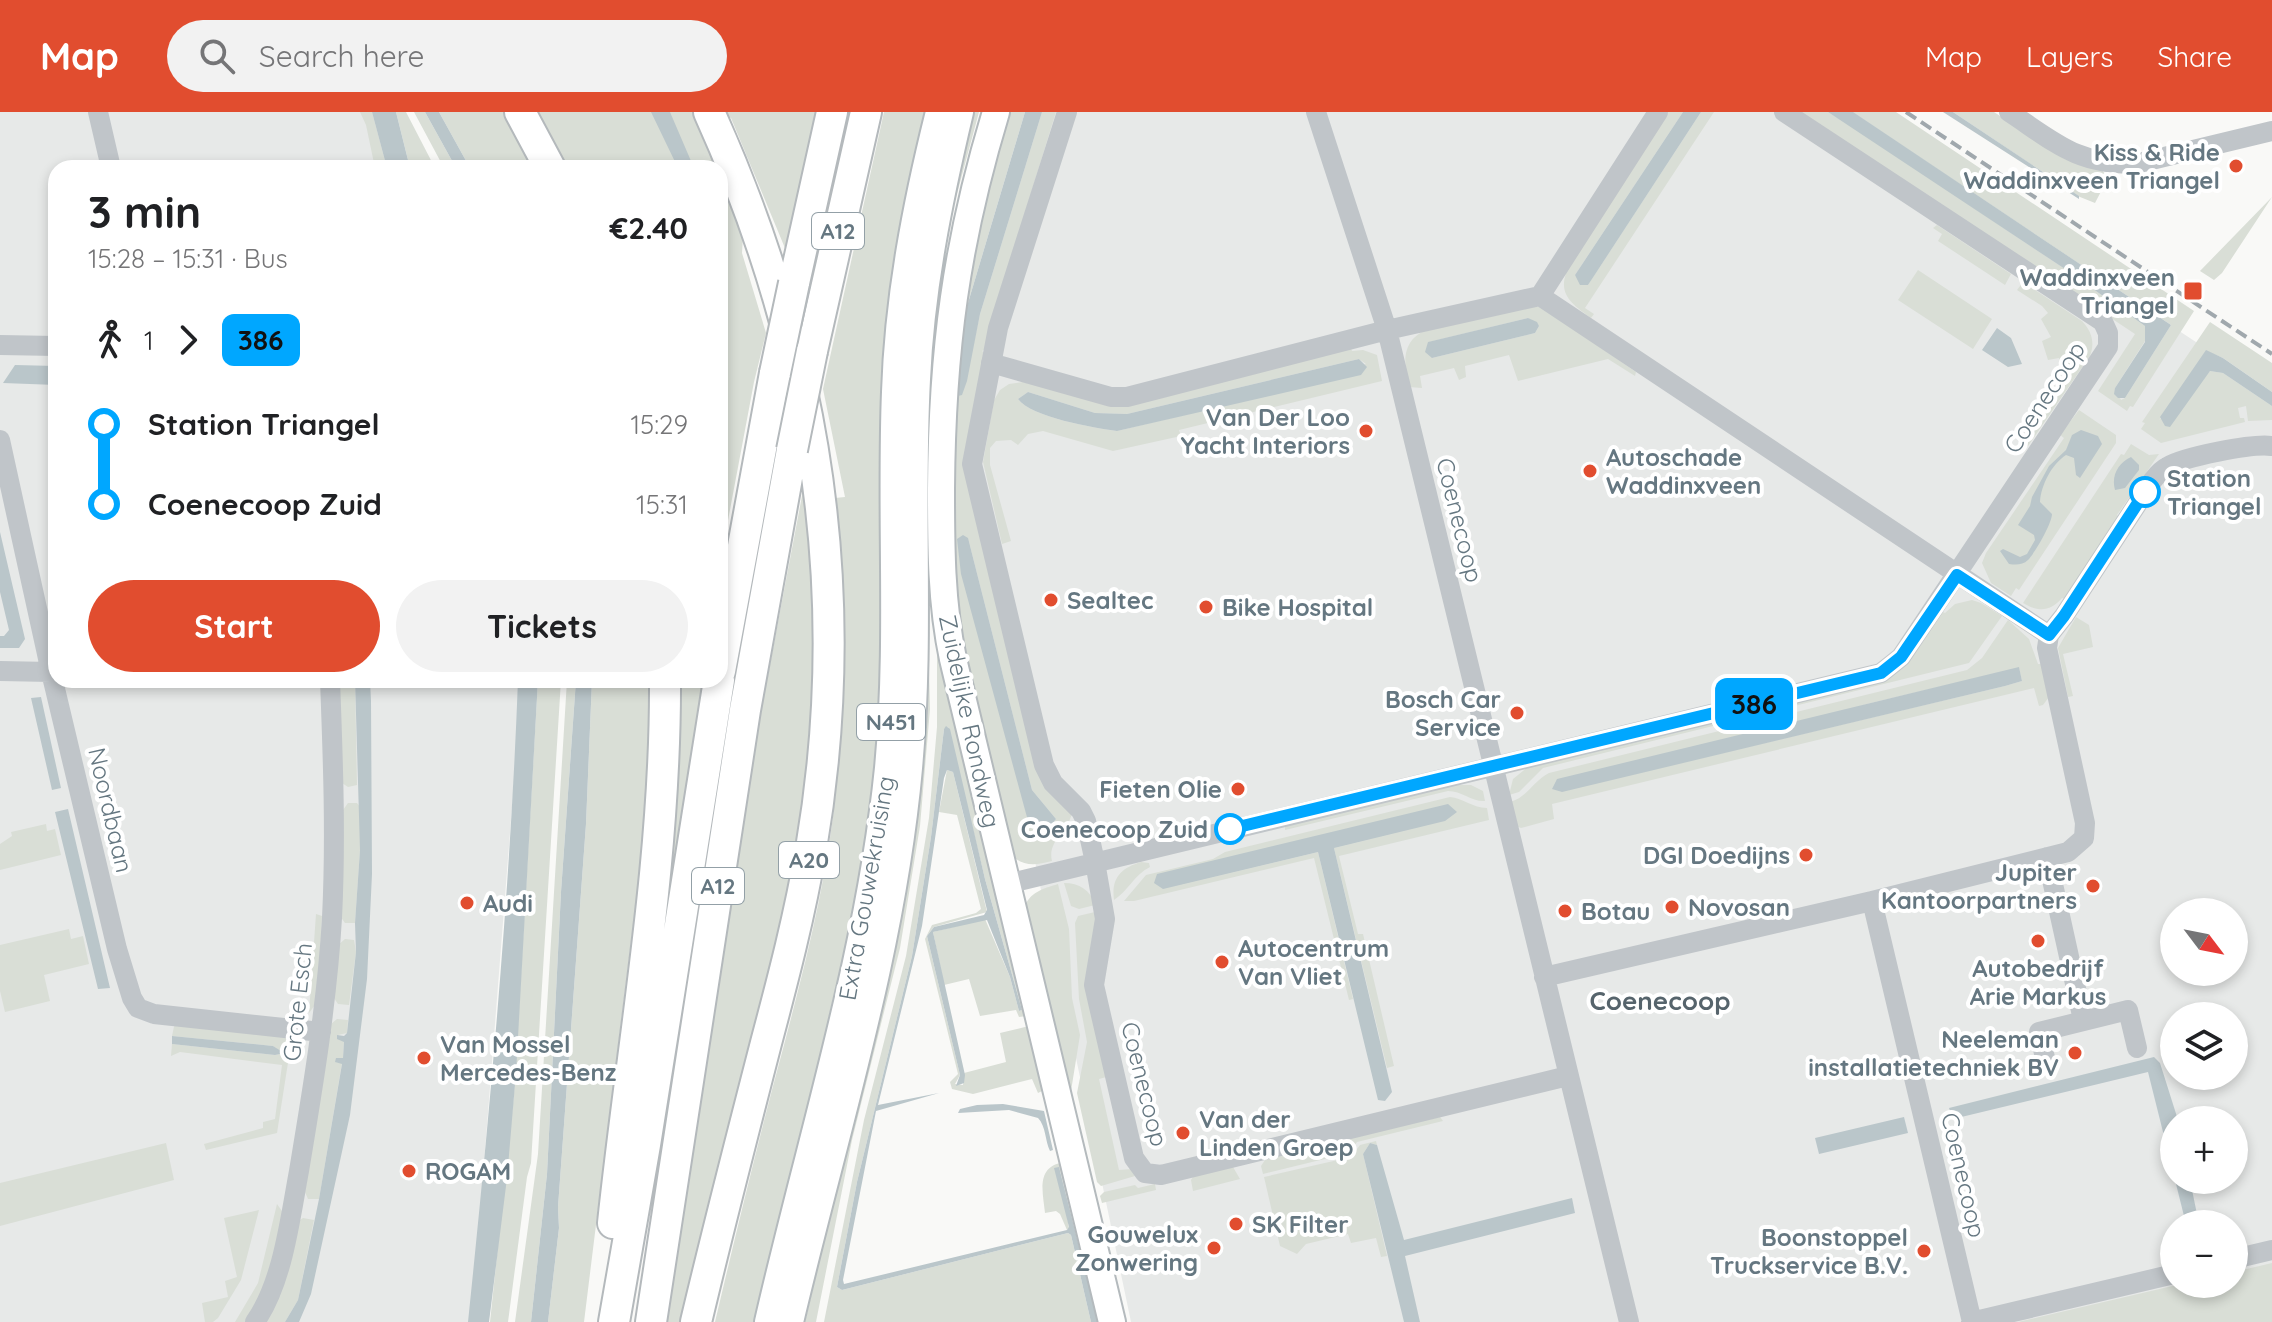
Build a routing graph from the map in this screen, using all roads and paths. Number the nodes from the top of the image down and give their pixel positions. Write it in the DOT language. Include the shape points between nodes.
graph roads {
  1 [pos="98,112"];
  2 [pos="520,112"];
  3 [pos="709,112"];
  4 [pos="832,112"];
  5 [pos="866,112"];
  6 [pos="939,112"];
  7 [pos="960,112"];
  8 [pos="996,112"];
  9 [pos="1067,112"];
  10 [pos="1316,112"];
  11 [pos="1658,112"];
  12 [pos="1784,112"];
  13 [pos="2009,112"];
  14 [pos="2272,131"];
  15 [pos="109,160"];
  16 [pos="546,160"];
  17 [pos="1540,296"];
  18 [pos="1387,330"];
  19 [pos="0,345"];
  20 [pos="48,346"];
  21 [pos="991,363"];
  22 [pos="0,440"];
  23 [pos="2272,446"];
  24 [pos="1957,575"];
  25 [pos="728,628"];
  26 [pos="2049,635"];
  27 [pos="48,658"];
  28 [pos="0,671"];
  29 [pos="48,672"];
  30 [pos="55,688"];
  31 [pos="330,688"];
  32 [pos="665,688"];
  33 [pos="718,688"];
  34 [pos="1493,768"];
  35 [pos="2047,857"];
  36 [pos="1095,862"];
  37 [pos="1007,884"];
  38 [pos="1872,901"];
  39 [pos="1544,977"];
  40 [pos="2083,1020"];
  41 [pos="321,1032"];
  42 [pos="2137,1048"];
  43 [pos="2046,1062"];
  44 [pos="1568,1076"];
  45 [pos="2272,1250"];
  46 [pos="2248,1256"];
  47 [pos="2160,1277"];
  48 [pos="255,1322"];
  49 [pos="602,1322"];
  50 [pos="614,1322"];
  51 [pos="651,1322"];
  52 [pos="696,1322"];
  53 [pos="768,1322"];
  54 [pos="790,1322"];
  55 [pos="1112,1322"];
  56 [pos="1629,1322"];
  57 [pos="1971,1322"];
  1 -- 15 [label="street"];
  2 -- 16 [label="highway"];
  3 -- 52 [label="highway, A20" via="766,252 800,375 823,517 829,643 823,764 805,886"];
  4 -- 25 [label="highway, A12, bridge" via="775,373"];
  5 -- 51 [label="highway, A12, bridge" via="812,351 745,710"];
  6 -- 53 [label="main road, Extra Gouwekruising / N451" via="916,210 899,334 893,439 894,665 879,838 854,973"];
  7 -- 54 [label="main road, Extra Gouwekruising / N451" via="935,227 918,355 914,694 902,831 883,942"];
  8 -- 37 [label="main road, Zuidelijke Rondweg" via="968,212 950,310 941,529 950,643"];
  9 -- 21 [label="street, Coenecoop"];
  10 -- 18 [label="street, Coenecoop"];
  11 -- 17 [label="street"];
  12 -- 24 [label="street, Coenecoop" via="2103,322 2108,333 2108,347"];
  13 -- 14 [label="street" via="2067,152 2116,164"];
  17 -- 18 [label="street"];
  17 -- 24 [label="street"];
  18 -- 21 [label="street" via="1127,397"];
  18 -- 34 [label="street, Coenecoop"];
  19 -- 20 [label="street"];
  21 -- 36 [label="street, Coenecoop" via="972,464 1044,765 1053,783 1081,811"];
  22 -- 27 [label="street, Noordbaan"];
  23 -- 26 [label="street" via="2258,444 2164,468"];
  24 -- 26 [label="street"];
  24 -- 34 [label="street, Coenecoop" via="1901,657 1881,673"];
  26 -- 35 [label="street" via="2047,648 2085,823 2084,838 2068,852"];
  28 -- 29 [label="street"];
  30 -- 41 [label="street, Noordbaan" via="117,949 138,1008"];
  31 -- 41 [label="street, Grote Esch" via="332,919"];
  32 -- 49 [label="highway" via="657,853"];
  33 -- 50 [label="highway, A12"];
  34 -- 36 [label="street, Coenecoop"];
  34 -- 39 [label="street, Coenecoop"];
  35 -- 38 [label="street"];
  35 -- 40 [label="street"];
  36 -- 37 [label="street, Coenecoop"];
  36 -- 44 [label="street, Coenecoop" via="1105,919 1094,985 1134,1158 1145,1173 1161,1175"];
  37 -- 55 [label="main road, Zuidelijke Rondweg"];
  38 -- 39 [label="street"];
  38 -- 57 [label="street, Coenecoop"];
  39 -- 44 [label="street, Coenecoop"];
  40 -- 42 [label="street" via="2128,1010"];
  40 -- 43 [label="street" via="2039,1032"];
  41 -- 48 [label="street, Grote Esch" via="293,1203 275,1282"];
  44 -- 56 [label="street, Coenecoop"];
  45 -- 46 [label="street"];
  47 -- 57 [label="street, Coenecoop"];
}
